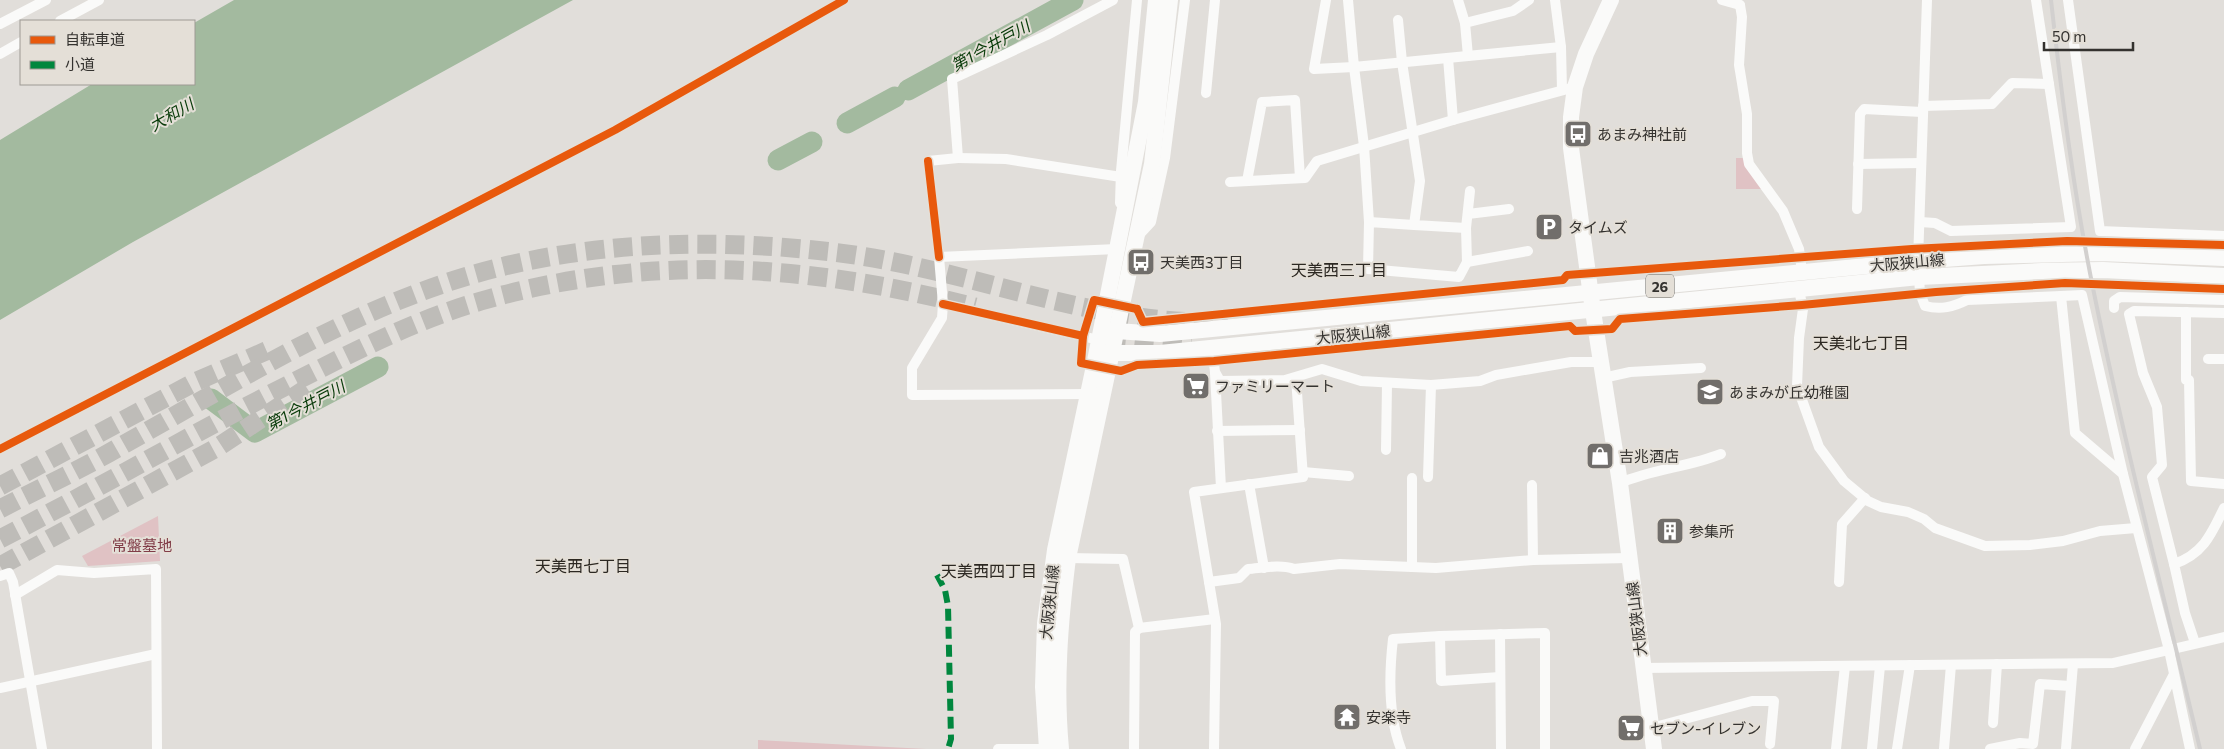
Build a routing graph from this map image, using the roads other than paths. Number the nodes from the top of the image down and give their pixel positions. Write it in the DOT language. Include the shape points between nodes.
graph roads {
  1 [pos="46,0"];
  2 [pos="89,0"];
  3 [pos="99,0"];
  4 [pos="1113,0"];
  5 [pos="1137,0"];
  6 [pos="1156,0"];
  7 [pos="1170,0"];
  8 [pos="1185,0"];
  9 [pos="1215,0"];
  10 [pos="1326,0"];
  11 [pos="1348,0"];
  12 [pos="1458,0"];
  13 [pos="1529,0"];
  14 [pos="1555,0"];
  15 [pos="1611,0"];
  16 [pos="1722,0"];
  17 [pos="1927,0"];
  18 [pos="2036,0"];
  19 [pos="2068,0"];
  20 [pos="1742,2"];
  21 [pos="76,13"];
  22 [pos="62,20"];
  23 [pos="1398,20"];
  24 [pos="1465,23"];
  25 [pos="0,24"];
  26 [pos="20,43"];
  27 [pos="1561,47"];
  28 [pos="0,54"];
  29 [pos="1468,56"];
  30 [pos="1448,58"];
  31 [pos="1402,62"];
  32 [pos="1354,66"];
  33 [pos="2049,84"];
  34 [pos="1569,89"];
  35 [pos="1206,92"];
  36 [pos="1922,109"];
  37 [pos="1453,120"];
  38 [pos="1411,133"];
  39 [pos="1364,146"];
  40 [pos="958,158"];
  41 [pos="1858,164"];
  42 [pos="1921,164"];
  43 [pos="1121,177"];
  44 [pos="1300,178"];
  45 [pos="1230,182"];
  46 [pos="1247,182"];
  47 [pos="1470,191"];
  48 [pos="1509,209"];
  49 [pos="1857,209"];
  50 [pos="1468,214"];
  51 [pos="1369,222"];
  52 [pos="1920,222"];
  53 [pos="1414,225"];
  54 [pos="1466,228"];
  55 [pos="2224,236"];
  56 [pos="1124,240"];
  57 [pos="1528,251"];
  58 [pos="939,258"];
  59 [pos="2224,258"];
  60 [pos="1918,261"];
  61 [pos="1467,262"];
  62 [pos="1802,271"];
  63 [pos="2224,276"];
  64 [pos="1918,277"];
  65 [pos="1800,290"];
  66 [pos="1590,293"];
  67 [pos="2061,296"];
  68 [pos="2224,300"];
  69 [pos="943,304"];
  70 [pos="2114,308"];
  71 [pos="1593,310"];
  72 [pos="2186,312"];
  73 [pos="2224,313"];
  74 [pos="1116,331"];
  75 [pos="1099,340"];
  76 [pos="1212,348"];
  77 [pos="1113,353"];
  78 [pos="2208,359"];
  79 [pos="2224,359"];
  80 [pos="1600,362"];
  81 [pos="1701,368"];
  82 [pos="1215,372"];
  83 [pos="1296,378"];
  84 [pos="1603,378"];
  85 [pos="1387,384"];
  86 [pos="1432,385"];
  87 [pos="1088,394"];
  88 [pos="1300,430"];
  89 [pos="1217,431"];
  90 [pos="1386,450"];
  91 [pos="1721,454"];
  92 [pos="1303,472"];
  93 [pos="2123,474"];
  94 [pos="1349,476"];
  95 [pos="1428,477"];
  96 [pos="1412,478"];
  97 [pos="1620,483"];
  98 [pos="1249,484"];
  99 [pos="2224,484"];
  100 [pos="1532,485"];
  101 [pos="1221,488"];
  102 [pos="1865,498"];
  103 [pos="2224,508"];
  104 [pos="2136,528"];
  105 [pos="1068,558"];
  106 [pos="1629,558"];
  107 [pos="1533,560"];
  108 [pos="2174,564"];
  109 [pos="1412,567"];
  110 [pos="1264,568"];
  111 [pos="0,576"];
  112 [pos="1209,582"];
  113 [pos="1839,582"];
  114 [pos="15,595"];
  115 [pos="1215,619"];
  116 [pos="1139,628"];
  117 [pos="1500,634"];
  118 [pos="1440,636"];
  119 [pos="2224,637"];
  120 [pos="2195,643"];
  121 [pos="2169,650"];
  122 [pos="156,654"];
  123 [pos="1997,664"];
  124 [pos="2073,664"];
  125 [pos="1951,665"];
  126 [pos="1846,666"];
  127 [pos="1880,666"];
  128 [pos="1910,666"];
  129 [pos="1642,668"];
  130 [pos="2173,676"];
  131 [pos="1500,677"];
  132 [pos="30,682"];
  133 [pos="2070,686"];
  134 [pos="0,688"];
  135 [pos="1993,723"];
  136 [pos="1651,728"];
  137 [pos="1770,744"];
  138 [pos="42,749"];
  139 [pos="157,749"];
  140 [pos="998,749"];
  141 [pos="1051,749"];
  142 [pos="1134,749"];
  143 [pos="1214,749"];
  144 [pos="1401,749"];
  145 [pos="1501,749"];
  146 [pos="1545,749"];
  147 [pos="1654,749"];
  148 [pos="1836,749"];
  149 [pos="1872,749"];
  150 [pos="1898,749"];
  151 [pos="1944,749"];
  152 [pos="1996,749"];
  153 [pos="2066,749"];
  154 [pos="2135,749"];
  155 [pos="2190,749"];
  1 -- 25 [label="street"];
  2 -- 21 [label="street"];
  3 -- 21 [label="street"];
  4 -- 40 [label="street" via="952,79"];
  5 -- 43 [label="street"];
  6 -- 56 [label="main road, 大阪狭山線" via="1146,102"];
  7 -- 56 [label="main road, 大阪狭山線" via="1152,164"];
  8 -- 56 [label="street" via="1165,158 1151,222"];
  9 -- 35 [label="street"];
  10 -- 32 [label="street" via="1314,69"];
  11 -- 32 [label="street"];
  12 -- 24 [label="street"];
  13 -- 24 [label="street" via="1513,11"];
  14 -- 27 [label="street"];
  15 -- 34 [label="main road, 大阪狭山線"];
  16 -- 20 [label="street"];
  17 -- 36 [label="street"];
  18 -- 33 [label="street"];
  19 -- 55 [label="street" via="2100,231"];
  20 -- 62 [label="street" via="1739,65 1749,164 1783,211 1799,249"];
  21 -- 22 [label="street"];
  23 -- 31 [label="street"];
  24 -- 29 [label="street"];
  26 -- 28 [label="street"];
  27 -- 29 [label="street"];
  27 -- 34 [label="street"];
  29 -- 30 [label="street"];
  30 -- 31 [label="street"];
  30 -- 37 [label="street"];
  31 -- 32 [label="street"];
  31 -- 38 [label="street"];
  32 -- 39 [label="street"];
  33 -- 36 [label="street" via="2012,83 1992,104"];
  33 -- 52 [label="street" via="2071,227 1951,231 1935,223"];
  34 -- 37 [label="street"];
  34 -- 66 [label="main road, 大阪狭山線" via="1571,148"];
  36 -- 41 [label="street" via="1864,109 1860,114"];
  36 -- 42 [label="street"];
  37 -- 38 [label="street"];
  38 -- 39 [label="street"];
  38 -- 53 [label="street" via="1420,181"];
  39 -- 44 [label="street" via="1318,161 1305,178"];
  39 -- 51 [label="street"];
  40 -- 43 [label="street" via="1006,159"];
  40 -- 58 [label="street" via="928,161"];
  41 -- 42 [label="street"];
  41 -- 49 [label="street"];
  42 -- 52 [label="street"];
  43 -- 56 [label="street"];
  44 -- 46 [label="street"];
  44 -- 46 [label="street" via="1295,100 1262,102"];
  45 -- 46 [label="street"];
  47 -- 50 [label="street"];
  48 -- 50 [label="street"];
  50 -- 54 [label="street"];
  51 -- 53 [label="street"];
  51 -- 61 [label="street" via="1368,269 1459,277"];
  52 -- 60 [label="street"];
  53 -- 54 [label="street"];
  54 -- 61 [label="street"];
  56 -- 58 [label="street"];
  56 -- 74 [label="main road, 大阪狭山線"];
  56 -- 75 [label="main road, 大阪狭山線"];
  57 -- 61 [label="street"];
  58 -- 69 [label="street"];
  59 -- 60 [label="main road, 大阪狭山線 / 26" via="2101,253"];
  60 -- 62 [label="main road, 大阪狭山線 / 26"];
  60 -- 64 [label="street"];
  62 -- 66 [label="main road, 大阪狭山線 / 26"];
  63 -- 64 [label="main road, 大阪狭山線 / 26" via="2102,270"];
  64 -- 65 [label="main road, 大阪狭山線 / 26"];
  64 -- 67 [label="street" via="1926,306 1937,309 1967,300"];
  65 -- 71 [label="main road, 大阪狭山線 / 26"];
  65 -- 102 [label="street" via="1803,309 1797,386 1819,447 1844,481"];
  66 -- 71 [label="main road, 大阪狭山線"];
  66 -- 74 [label="main road, 大阪狭山線 / 26" via="1160,334"];
  67 -- 93 [label="street" via="2075,433"];
  67 -- 93 [label="street" via="2082,295"];
  68 -- 70 [label="street" via="2120,297 2114,301"];
  69 -- 75 [label="street"];
  69 -- 87 [label="street" via="942,318 912,368 912,395"];
  71 -- 76 [label="main road, 大阪狭山線 / 26"];
  71 -- 80 [label="main road, 大阪狭山線"];
  72 -- 73 [label="street"];
  72 -- 99 [label="street" via="2191,481"];
  72 -- 108 [label="street" via="2134,311 2129,314 2143,373 2157,407 2162,465 2152,477"];
  74 -- 75 [label="main road"];
  74 -- 77 [label="main road, 大阪狭山線"];
  75 -- 77 [label="main road"];
  75 -- 87 [label="main road, 大阪狭山線"];
  76 -- 77 [label="main road, 大阪狭山線 / 26"];
  76 -- 82 [label="street"];
  77 -- 105 [label="main road, 大阪狭山線"];
  78 -- 79 [label="street"];
  80 -- 84 [label="main road, 大阪狭山線"];
  80 -- 86 [label="street" via="1571,362 1496,375 1480,381"];
  81 -- 84 [label="street" via="1630,372"];
  82 -- 83 [label="street" via="1220,381"];
  82 -- 89 [label="street"];
  83 -- 85 [label="street" via="1322,369 1361,382"];
  83 -- 88 [label="street"];
  84 -- 97 [label="main road, 大阪狭山線"];
  85 -- 86 [label="street"];
  85 -- 90 [label="street"];
  86 -- 95 [label="street"];
  87 -- 141 [label="main road, 大阪狭山線" via="1055,550 1045,623 1043,687"];
  88 -- 89 [label="street"];
  88 -- 92 [label="street"];
  89 -- 101 [label="street"];
  91 -- 97 [label="street"];
  92 -- 94 [label="street"];
  92 -- 98 [label="street" via="1303,477"];
  93 -- 104 [label="street"];
  96 -- 109 [label="street"];
  97 -- 106 [label="main road, 大阪狭山線"];
  98 -- 101 [label="street"];
  98 -- 110 [label="street"];
  100 -- 107 [label="street"];
  101 -- 112 [label="street" via="1194,492"];
  102 -- 104 [label="street" via="1881,507 1908,512 1935,528 1985,546 2062,542 2100,531"];
  102 -- 113 [label="street" via="1842,524"];
  103 -- 108 [label="street" via="2206,544 2187,560"];
  104 -- 121 [label="street"];
  105 -- 116 [label="street" via="1123,558"];
  105 -- 141 [label="main road, 大阪狭山線" via="1060,624 1058,699"];
  106 -- 107 [label="street"];
  106 -- 129 [label="main road, 大阪狭山線"];
  107 -- 109 [label="street"];
  108 -- 120 [label="street"];
  109 -- 110 [label="street" via="1340,564 1294,569 1288,566"];
  110 -- 112 [label="street" via="1248,569 1239,578"];
  111 -- 114 [label="street" via="9,573"];
  112 -- 115 [label="street"];
  114 -- 122 [label="street" via="57,570 94,573 156,570"];
  114 -- 132 [label="street"];
  115 -- 116 [label="street"];
  115 -- 143 [label="street"];
  116 -- 142 [label="street" via="1135,632"];
  117 -- 118 [label="street"];
  117 -- 131 [label="street"];
  117 -- 146 [label="street" via="1545,633"];
  118 -- 131 [label="street" via="1441,680"];
  118 -- 144 [label="street" via="1393,639 1391,700"];
  119 -- 120 [label="street"];
  120 -- 121 [label="street"];
  121 -- 124 [label="street" via="2113,663"];
  121 -- 130 [label="street"];
  122 -- 132 [label="street"];
  122 -- 139 [label="street"];
  123 -- 124 [label="street"];
  123 -- 125 [label="street"];
  123 -- 135 [label="street"];
  124 -- 133 [label="street"];
  125 -- 128 [label="street"];
  125 -- 151 [label="street"];
  126 -- 127 [label="street"];
  126 -- 129 [label="street"];
  126 -- 148 [label="street"];
  127 -- 128 [label="street"];
  127 -- 149 [label="street"];
  128 -- 150 [label="street"];
  129 -- 136 [label="main road, 大阪狭山線"];
  130 -- 154 [label="street"];
  130 -- 155 [label="street"];
  131 -- 145 [label="street"];
  132 -- 134 [label="street"];
  132 -- 138 [label="street"];
  133 -- 152 [label="street" via="2040,684 2032,744 2020,743"];
  133 -- 153 [label="street"];
  136 -- 137 [label="street" via="1752,701 1774,700"];
  136 -- 147 [label="main road, 大阪狭山線"];
  140 -- 141 [label="street"];
}
